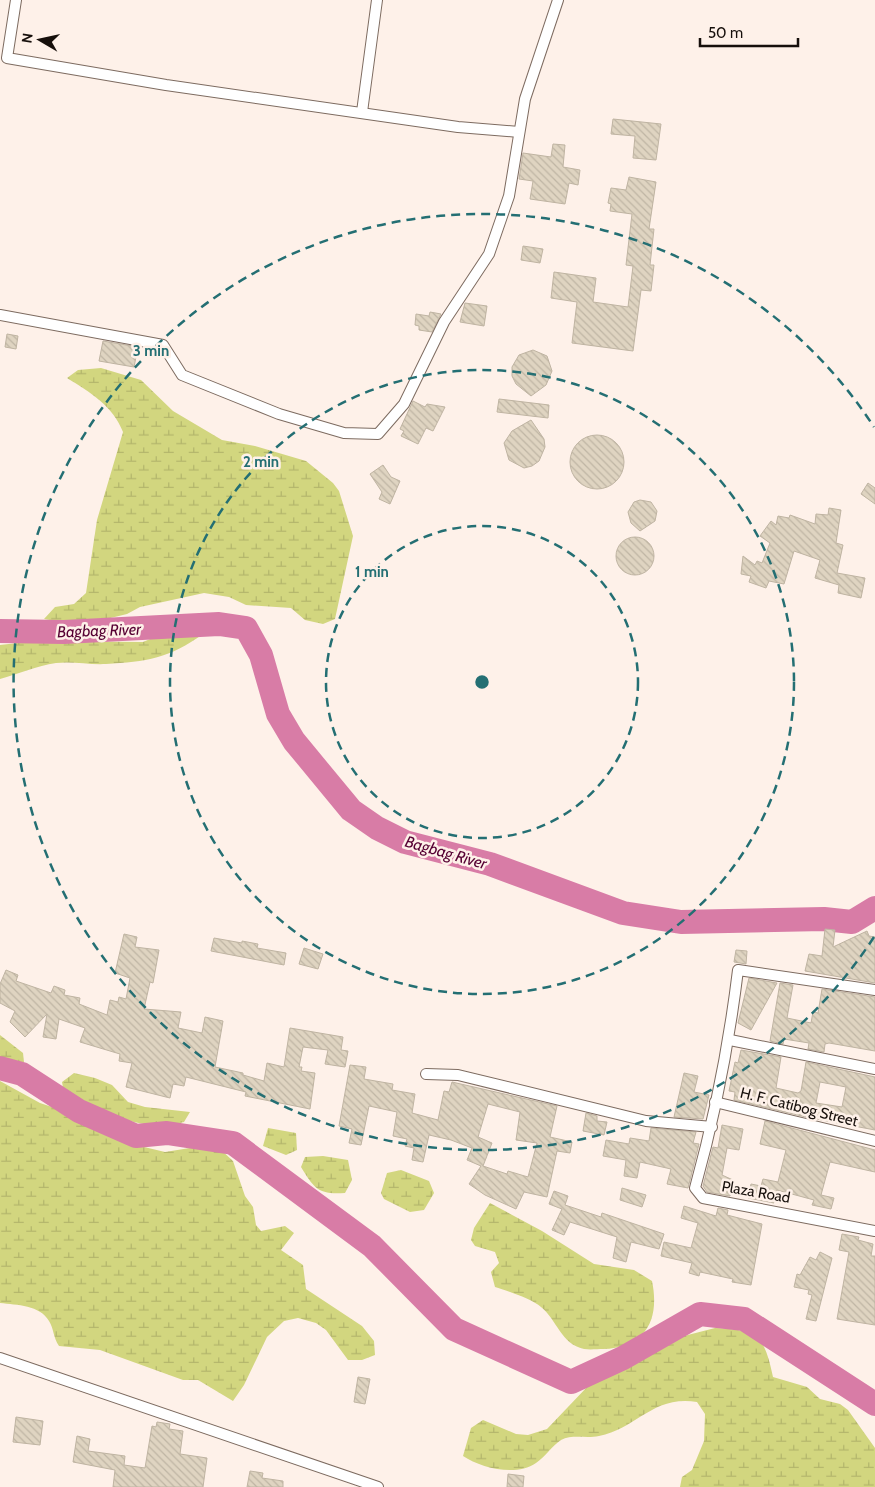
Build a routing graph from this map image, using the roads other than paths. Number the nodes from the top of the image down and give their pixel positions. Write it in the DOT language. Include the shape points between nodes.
graph roads {
  1 [pos="16,0"];
  2 [pos="376,0"];
  3 [pos="558,0"];
  4 [pos="362,112"];
  5 [pos="519,132"];
  6 [pos="0,315"];
  7 [pos="875,990"];
  8 [pos="730,1040"];
  9 [pos="875,1068"];
  10 [pos="426,1074"];
  11 [pos="715,1102"];
  12 [pos="712,1127"];
  13 [pos="875,1141"];
  14 [pos="875,1231"];
  15 [pos="0,1358"];
  16 [pos="378,1487"];
  1 -- 4 [label="street" via="7,58 166,85"];
  2 -- 4 [label="street"];
  3 -- 5 [label="street" via="525,99"];
  4 -- 5 [label="street" via="458,127"];
  5 -- 6 [label="street" via="508,196 489,254 444,322 404,404 378,434 344,433 280,414 182,375 163,344"];
  7 -- 8 [label="street, Plaza Road" via="738,970"];
  8 -- 9 [label="street"];
  8 -- 11 [label="street, Plaza Road"];
  10 -- 12 [label="street" via="458,1075 646,1121"];
  11 -- 12 [label="street, Plaza Road"];
  11 -- 13 [label="street, H. F. Catibog Street"];
  12 -- 14 [label="street, Plaza Road" via="694,1188 703,1198"];
  15 -- 16 [label="street"];
}
